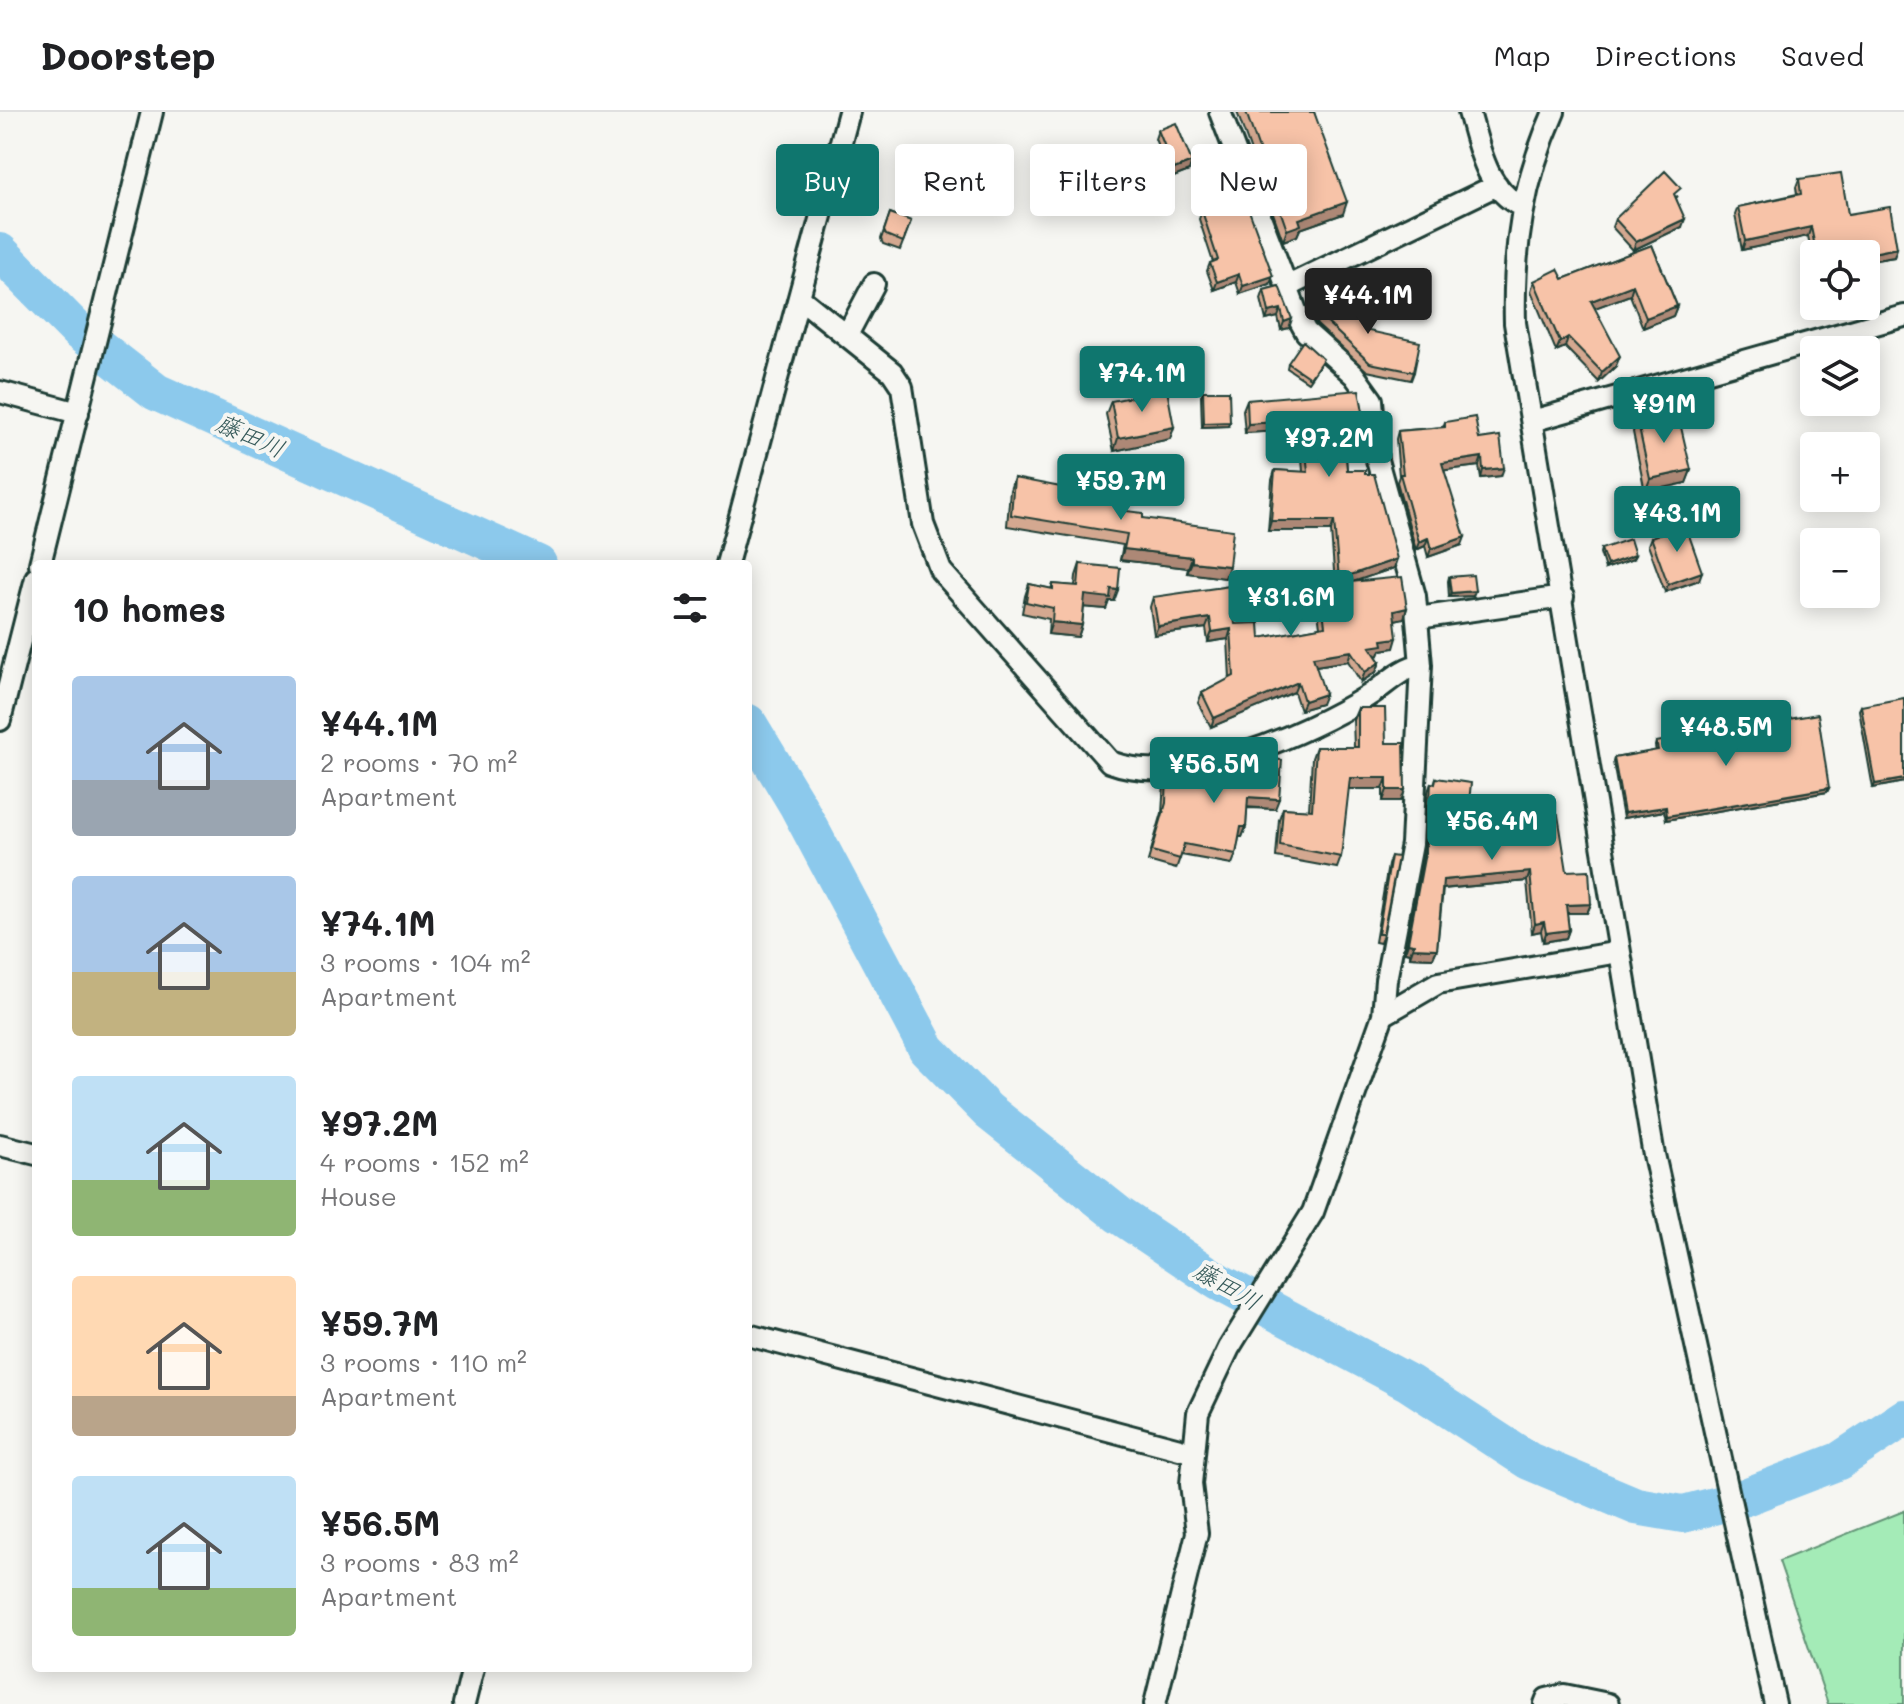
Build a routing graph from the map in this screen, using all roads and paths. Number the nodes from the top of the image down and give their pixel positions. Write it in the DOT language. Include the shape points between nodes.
graph roads {
  1 [pos="152,112"];
  2 [pos="849,112"];
  3 [pos="1220,112"];
  4 [pos="1469,112"];
  5 [pos="1554,112"];
  6 [pos="1497,185"];
  7 [pos="1521,206"];
  8 [pos="874,284"];
  9 [pos="1286,287"];
  10 [pos="801,299"];
  11 [pos="1904,316"];
  12 [pos="847,335"];
  13 [pos="0,392"];
  14 [pos="80,403"];
  15 [pos="1532,421"];
  16 [pos="41,560"];
  17 [pos="728,560"];
  18 [pos="32,594"];
  19 [pos="1563,597"];
  20 [pos="1418,618"];
  21 [pos="1421,665"];
  22 [pos="0,720"];
  23 [pos="1619,952"];
  24 [pos="1383,1015"];
  25 [pos="0,1145"];
  26 [pos="32,1153"];
  27 [pos="752,1336"];
  28 [pos="1191,1452"];
  29 [pos="472,1672"];
  30 [pos="464,1704"];
  31 [pos="1155,1704"];
  32 [pos="1545,1704"];
  33 [pos="1608,1704"];
  34 [pos="1775,1704"];
  1 -- 14 [label="street"];
  2 -- 10 [label="street"];
  3 -- 9 [label="street"];
  4 -- 6 [label="street" via="1486,169"];
  5 -- 7 [label="street"];
  6 -- 7 [label="street" via="1508,200"];
  6 -- 9 [label="street"];
  7 -- 15 [label="street" via="1515,323"];
  8 -- 12 [label="street"];
  9 -- 20 [label="street" via="1306,332 1354,375 1372,400 1377,460"];
  10 -- 12 [label="street"];
  10 -- 17 [label="street"];
  11 -- 15 [label="street"];
  12 -- 21 [label="street" via="892,372 902,387 923,524 941,571 1110,762 1133,770 1160,770 1245,752 1343,709"];
  13 -- 14 [label="street"];
  14 -- 16 [label="street"];
  15 -- 19 [label="street"];
  18 -- 22 [label="street"];
  19 -- 20 [label="street"];
  19 -- 23 [label="street"];
  20 -- 21 [label="street"];
  21 -- 24 [label="street" via="1412,844"];
  23 -- 24 [label="street" via="1438,983"];
  23 -- 34 [label="street" via="1653,1150"];
  24 -- 28 [label="street" via="1313,1212 1229,1348 1198,1413"];
  25 -- 26 [label="street"];
  27 -- 28 [label="street"];
  28 -- 31 [label="street" via="1197,1533"];
  29 -- 30 [label="street"];
  32 -- 33 [label="street" via="1564,1695"];
}
